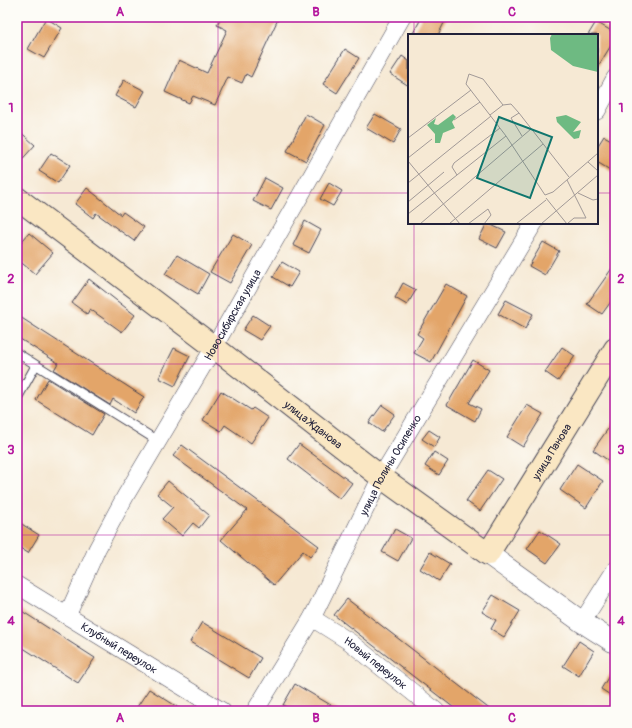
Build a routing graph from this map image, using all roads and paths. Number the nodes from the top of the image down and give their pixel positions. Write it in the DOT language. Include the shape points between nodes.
graph roads {
  1 [pos="402,17"];
  2 [pos="615,78"];
  3 [pos="598,109"];
  4 [pos="17,198"];
  5 [pos="533,224"];
  6 [pos="214,347"];
  7 [pos="615,349"];
  8 [pos="17,353"];
  9 [pos="36,365"];
  10 [pos="17,399"];
  11 [pos="158,441"];
  12 [pos="382,477"];
  13 [pos="488,554"];
  14 [pos="615,570"];
  15 [pos="17,585"];
  16 [pos="67,616"];
  17 [pos="312,618"];
  18 [pos="582,622"];
  19 [pos="615,644"];
  20 [pos="217,710"];
  21 [pos="255,711"];
  22 [pos="436,711"];
  1 -- 6 [label="street, Новосибирская улица"];
  2 -- 3 [label="street"];
  4 -- 6 [label="main road, улица Жданова"];
  5 -- 12 [label="street, улица Полины Осипенко"];
  6 -- 11 [label="street, Новосибирская улица"];
  6 -- 12 [label="main road, улица Жданова"];
  7 -- 13 [label="main road, улица Панова"];
  8 -- 9 [label="lane"];
  9 -- 10 [label="lane"];
  9 -- 11 [label="lane"];
  11 -- 16 [label="street, Новосибирская улица" via="97,549"];
  12 -- 13 [label="main road, улица Жданова"];
  12 -- 17 [label="street, улица Полины Осипенко"];
  13 -- 18 [label="street, улица Жданова"];
  14 -- 18 [label="street"];
  15 -- 16 [label="street, Клубный переулок"];
  16 -- 20 [label="street, Клубный переулок"];
  17 -- 21 [label="street, улица Полины Осипенко"];
  17 -- 22 [label="street, Новый переулок" via="350,642"];
  18 -- 19 [label="street, улица Жданова"];
}
